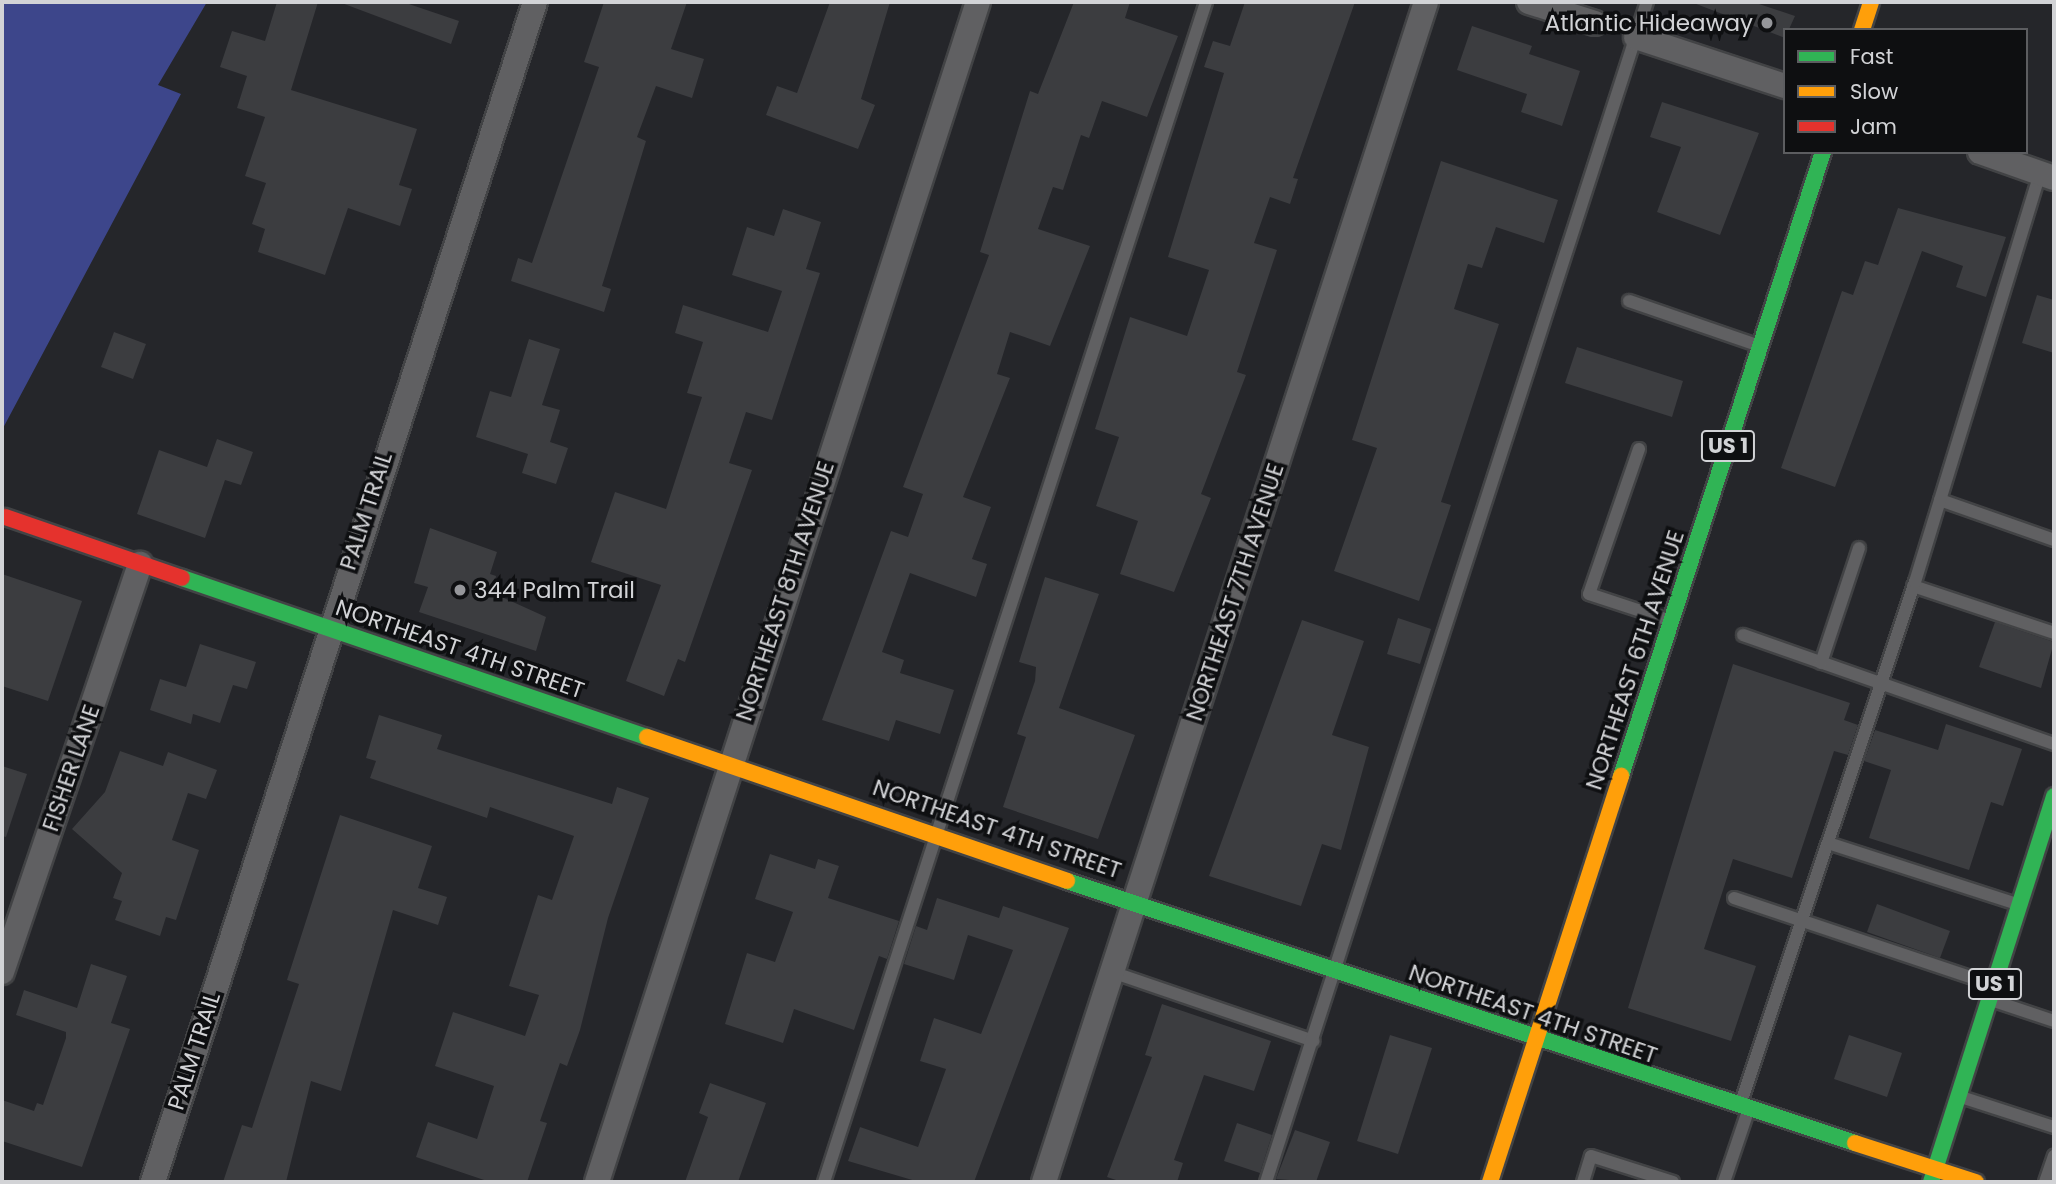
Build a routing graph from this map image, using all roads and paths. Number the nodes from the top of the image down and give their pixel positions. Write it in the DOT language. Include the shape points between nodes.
graph roads {
  1 [pos="535,2"];
  2 [pos="978,2"];
  3 [pos="1206,2"];
  4 [pos="1426,2"];
  5 [pos="1529,2"];
  6 [pos="1647,2"];
  7 [pos="1871,2"];
  8 [pos="1595,23"];
  9 [pos="1863,28"];
  10 [pos="1636,37"];
  11 [pos="1783,85"];
  12 [pos="1822,154"];
  13 [pos="1986,154"];
  14 [pos="2047,175"];
  15 [pos="1629,301"];
  16 [pos="1761,346"];
  17 [pos="1639,449"];
  18 [pos="1940,500"];
  19 [pos="5,517"];
  20 [pos="2054,540"];
  21 [pos="1859,548"];
  22 [pos="139,564"];
  23 [pos="1913,586"];
  24 [pos="1671,621"];
  25 [pos="327,629"];
  26 [pos="2054,633"];
  27 [pos="1743,635"];
  28 [pos="1821,663"];
  29 [pos="1881,683"];
  30 [pos="2054,744"];
  31 [pos="729,763"];
  32 [pos="2054,796"];
  33 [pos="935,832"];
  34 [pos="1828,843"];
  35 [pos="1734,898"];
  36 [pos="1136,899"];
  37 [pos="2019,905"];
  38 [pos="1802,919"];
  39 [pos="1336,970"];
  40 [pos="2,972"];
  41 [pos="1112,972"];
  42 [pos="1992,992"];
  43 [pos="2054,1021"];
  44 [pos="1312,1041"];
  45 [pos="1536,1041"];
  46 [pos="1958,1095"];
  47 [pos="1744,1109"];
  48 [pos="2054,1127"];
  49 [pos="2054,1156"];
  50 [pos="1932,1176"];
  51 [pos="153,1182"];
  52 [pos="597,1182"];
  53 [pos="824,1182"];
  54 [pos="1044,1182"];
  55 [pos="1266,1182"];
  56 [pos="1490,1182"];
  57 [pos="1583,1182"];
  58 [pos="1673,1182"];
  59 [pos="1724,1182"];
  60 [pos="1976,1182"];
  61 [pos="2045,1182"];
  1 -- 25 [label="street, PALM TRAIL"];
  2 -- 31 [label="street, NORTHEAST 8TH AVENUE"];
  3 -- 33 [label="lane"];
  4 -- 36 [label="street, NORTHEAST 7TH AVENUE"];
  5 -- 8 [label="street"];
  6 -- 10 [label="lane"];
  7 -- 9 [label="street"];
  10 -- 11 [label="street"];
  10 -- 39 [label="lane"];
  12 -- 16 [label="street, NORTHEAST 6TH AVENUE / US 1"];
  13 -- 14 [label="street"];
  14 -- 18 [label="lane"];
  15 -- 16 [label="lane"];
  16 -- 24 [label="street, NORTHEAST 6TH AVENUE / US 1"];
  17 -- 24 [label="lane" via="1589,594"];
  18 -- 20 [label="lane"];
  18 -- 23 [label="lane"];
  19 -- 22 [label="street, NORTHEAST 4TH STREET"];
  21 -- 28 [label="lane"];
  22 -- 25 [label="street, NORTHEAST 4TH STREET"];
  22 -- 40 [label="street, FISHER LANE"];
  23 -- 26 [label="lane"];
  23 -- 29 [label="lane"];
  24 -- 45 [label="street, NORTHEAST 6TH AVENUE / US 1"];
  25 -- 31 [label="street, NORTHEAST 4TH STREET"];
  25 -- 51 [label="street, PALM TRAIL"];
  27 -- 28 [label="lane"];
  28 -- 29 [label="lane"];
  29 -- 30 [label="lane"];
  29 -- 34 [label="lane"];
  31 -- 33 [label="street, NORTHEAST 4TH STREET"];
  31 -- 52 [label="street, NORTHEAST 8TH AVENUE"];
  32 -- 37 [label="street, US 1"];
  33 -- 36 [label="street, NORTHEAST 4TH STREET"];
  33 -- 53 [label="lane"];
  34 -- 37 [label="lane"];
  34 -- 38 [label="lane"];
  35 -- 38 [label="lane"];
  36 -- 39 [label="street, NORTHEAST 4TH STREET"];
  36 -- 41 [label="street, NORTHEAST 7TH AVENUE"];
  37 -- 42 [label="street, US 1"];
  38 -- 42 [label="lane"];
  38 -- 47 [label="lane"];
  39 -- 44 [label="lane"];
  39 -- 45 [label="street, NORTHEAST 4TH STREET"];
  41 -- 44 [label="lane"];
  41 -- 54 [label="street, NORTHEAST 7TH AVENUE"];
  42 -- 43 [label="lane"];
  42 -- 46 [label="street, US 1"];
  44 -- 55 [label="lane"];
  45 -- 47 [label="street, NORTHEAST 4TH STREET"];
  45 -- 56 [label="street, NORTHEAST 6TH AVENUE / US 1"];
  46 -- 48 [label="lane"];
  46 -- 50 [label="street, US 1"];
  47 -- 50 [label="street, NORTHEAST 4TH STREET"];
  47 -- 59 [label="lane"];
  49 -- 61 [label="lane"];
  50 -- 60 [label="street, NORTHEAST 4TH STREET"];
  57 -- 58 [label="lane" via="1591,1156"];
}
